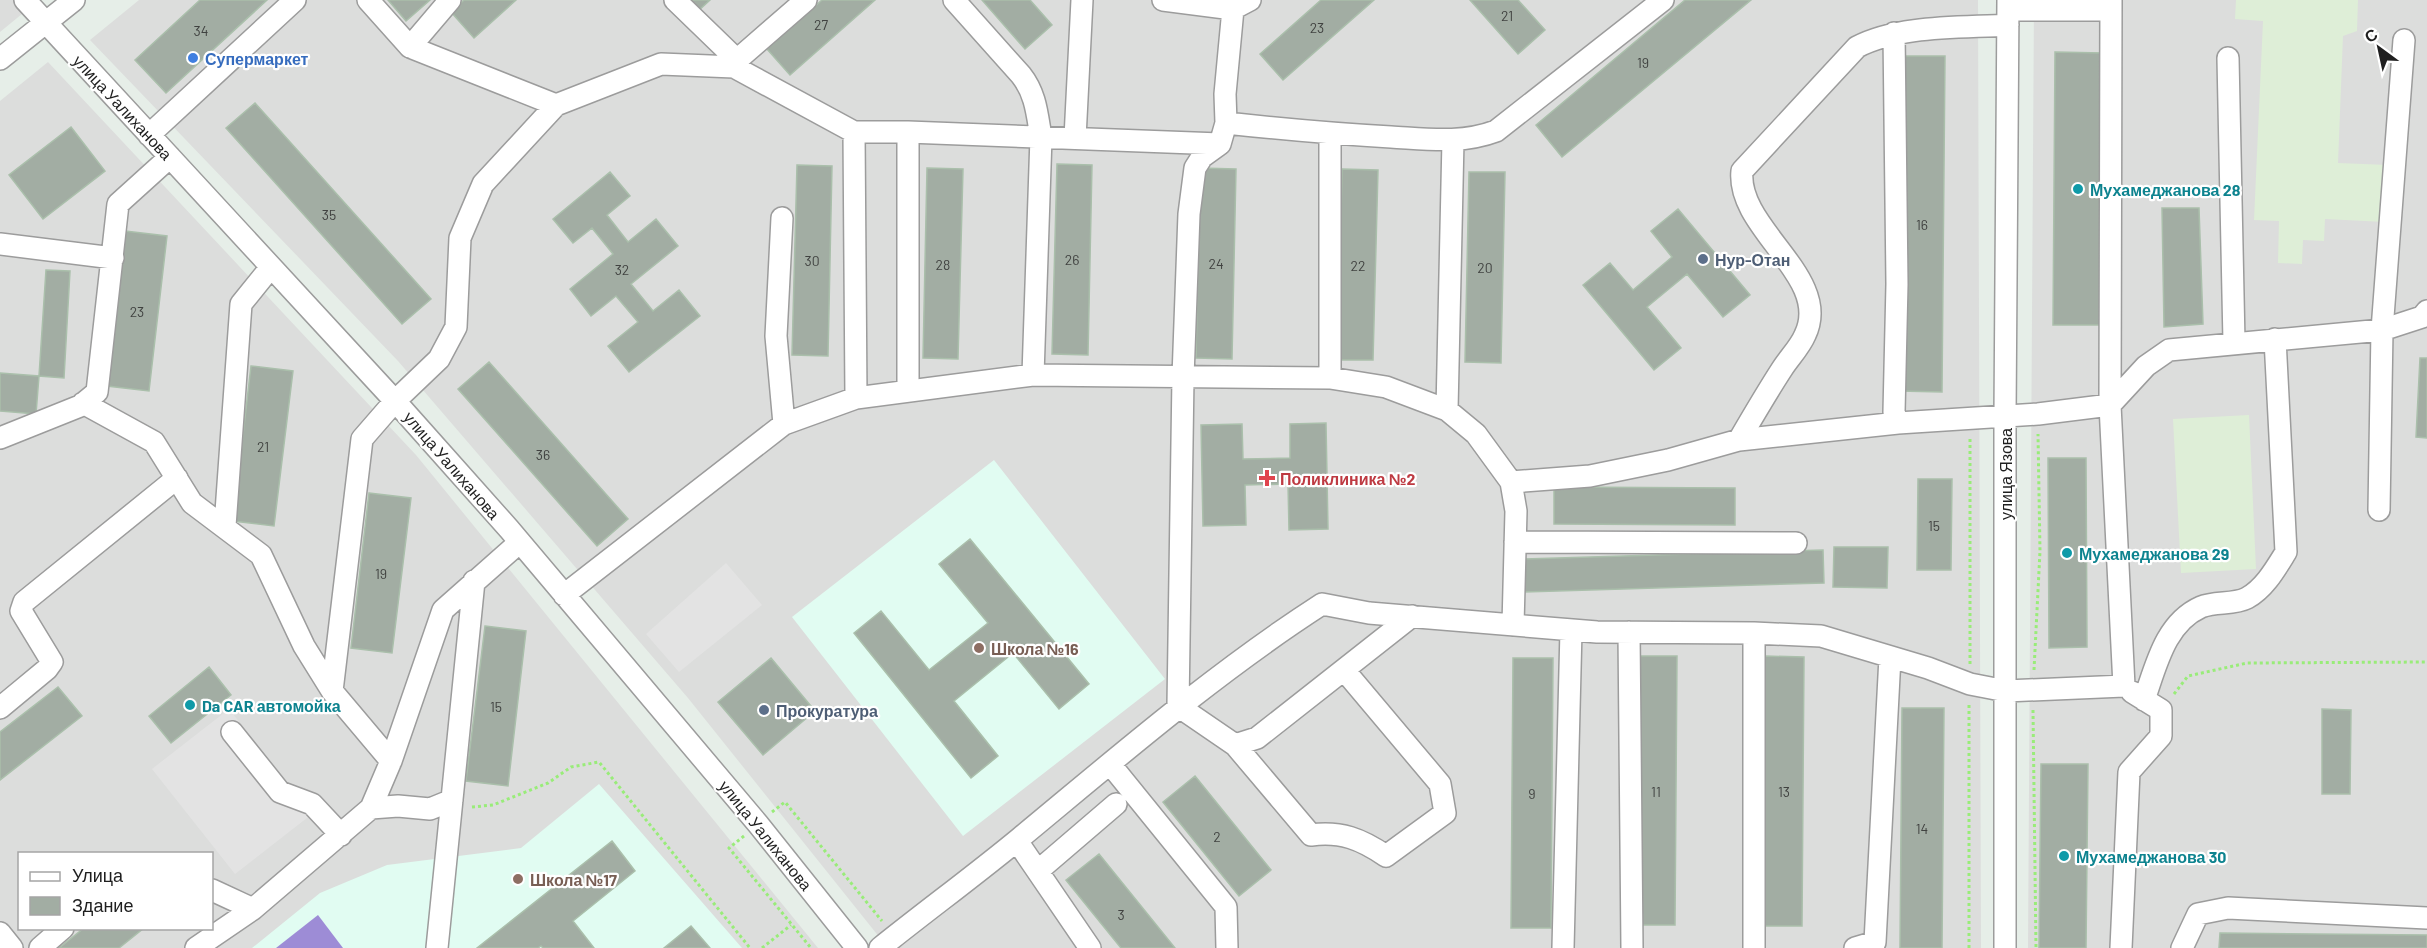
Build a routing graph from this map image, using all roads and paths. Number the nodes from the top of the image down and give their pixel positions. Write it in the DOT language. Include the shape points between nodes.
graph roads {
  1 [pos="26,0"];
  2 [pos="74,0"];
  3 [pos="295,0"];
  4 [pos="368,0"];
  5 [pos="450,0"];
  6 [pos="675,0"];
  7 [pos="806,0"];
  8 [pos="954,0"];
  9 [pos="1082,0"];
  10 [pos="1163,0"];
  11 [pos="1663,0"];
  12 [pos="1241,4"];
  13 [pos="2111,5"];
  14 [pos="2008,12"];
  15 [pos="44,23"];
  16 [pos="1894,33"];
  17 [pos="2404,40"];
  18 [pos="410,47"];
  19 [pos="2228,58"];
  20 [pos="0,59"];
  21 [pos="735,64"];
  22 [pos="556,105"];
  23 [pos="1226,123"];
  24 [pos="855,132"];
  25 [pos="908,132"];
  26 [pos="1330,134"];
  27 [pos="149,135"];
  28 [pos="1041,137"];
  29 [pos="1075,138"];
  30 [pos="1453,140"];
  31 [pos="1220,144"];
  32 [pos="170,157"];
  33 [pos="782,218"];
  34 [pos="0,244"];
  35 [pos="113,258"];
  36 [pos="271,267"];
  37 [pos="2427,311"];
  38 [pos="2382,330"];
  39 [pos="2275,339"];
  40 [pos="2234,342"];
  41 [pos="1033,375"];
  42 [pos="1183,377"];
  43 [pos="1330,378"];
  44 [pos="908,391"];
  45 [pos="856,398"];
  46 [pos="395,401"];
  47 [pos="83,403"];
  48 [pos="2110,405"];
  49 [pos="1447,410"];
  50 [pos="2005,416"];
  51 [pos="1898,423"];
  52 [pos="784,424"];
  53 [pos="0,438"];
  54 [pos="1739,440"];
  55 [pos="177,478"];
  56 [pos="1511,482"];
  57 [pos="2379,510"];
  58 [pos="225,526"];
  59 [pos="520,542"];
  60 [pos="1515,542"];
  61 [pos="1796,543"];
  62 [pos="474,581"];
  63 [pos="564,595"];
  64 [pos="1412,616"];
  65 [pos="1513,625"];
  66 [pos="1571,630"];
  67 [pos="1629,632"];
  68 [pos="1754,633"];
  69 [pos="1890,657"];
  70 [pos="2427,662"];
  71 [pos="1344,670"];
  72 [pos="2124,686"];
  73 [pos="332,691"];
  74 [pos="2006,691"];
  75 [pos="2153,705"];
  76 [pos="1178,706"];
  77 [pos="0,708"];
  78 [pos="232,732"];
  79 [pos="1235,745"];
  80 [pos="391,761"];
  81 [pos="1110,764"];
  82 [pos="451,804"];
  83 [pos="1116,804"];
  84 [pos="371,808"];
  85 [pos="758,824"];
  86 [pos="341,835"];
  87 [pos="1017,841"];
  88 [pos="1039,870"];
  89 [pos="213,890"];
  90 [pos="252,909"];
  91 [pos="2427,918"];
  92 [pos="792,925"];
  93 [pos="61,930"];
  94 [pos="0,933"];
  95 [pos="887,942"];
  96 [pos="1869,946"];
  97 [pos="12,948"];
  98 [pos="40,948"];
  99 [pos="196,948"];
  100 [pos="437,948"];
  101 [pos="750,948"];
  102 [pos="762,948"];
  103 [pos="811,948"];
  104 [pos="857,948"];
  105 [pos="1090,948"];
  106 [pos="1227,948"];
  107 [pos="1563,948"];
  108 [pos="1632,948"];
  109 [pos="1754,948"];
  110 [pos="2006,948"];
  111 [pos="2121,948"];
  112 [pos="2182,948"];
  1 -- 15 [label="street, улица Уалиханова"];
  2 -- 15 [label="street"];
  3 -- 27 [label="street"];
  4 -- 18 [label="street"];
  5 -- 18 [label="street"];
  6 -- 21 [label="street"];
  7 -- 21 [label="street"];
  8 -- 28 [label="street" via="1030,87"];
  9 -- 29 [label="street"];
  10 -- 12 [label="street"];
  11 -- 30 [label="street" via="1496,131 1476,139"];
  12 -- 23 [label="street" via="1225,94"];
  13 -- 14 [label="street"];
  13 -- 48 [label="street"];
  14 -- 16 [label="street"];
  14 -- 50 [label="street, улица Язова"];
  15 -- 20 [label="street"];
  15 -- 27 [label="street, улица Уалиханова"];
  16 -- 51 [label="street" via="1894,412"];
  16 -- 54 [label="street" via="1857,47 1742,171 1744,201 1797,276 1810,304 1806,334"];
  17 -- 38 [label="street"];
  18 -- 22 [label="street"];
  19 -- 40 [label="street"];
  21 -- 22 [label="street" via="661,64"];
  21 -- 24 [label="street"];
  22 -- 46 [label="street" via="483,184 460,238 456,327 439,360"];
  23 -- 26 [label="street"];
  23 -- 31 [label="street"];
  24 -- 25 [label="street"];
  24 -- 45 [label="street"];
  25 -- 28 [label="street"];
  25 -- 44 [label="street"];
  26 -- 30 [label="street"];
  26 -- 43 [label="street"];
  27 -- 32 [label="street, улица Уалиханова"];
  28 -- 29 [label="street"];
  28 -- 41 [label="street"];
  29 -- 31 [label="street"];
  30 -- 49 [label="street"];
  31 -- 42 [label="street" via="1202,157 1195,168 1189,214"];
  32 -- 35 [label="street" via="118,204"];
  32 -- 36 [label="street, улица Уалиханова"];
  33 -- 52 [label="street" via="776,336"];
  34 -- 35 [label="street"];
  35 -- 47 [label="street" via="97,392"];
  36 -- 46 [label="street, улица Уалиханова"];
  36 -- 58 [label="street" via="240,304"];
  37 -- 38 [label="street" via="2421,317"];
  38 -- 39 [label="street"];
  38 -- 57 [label="street"];
  39 -- 40 [label="street"];
  39 -- 75 [label="street" via="2286,552 2269,579 2247,598 2201,607 2175,628 2161,650"];
  40 -- 48 [label="street" via="2169,350 2146,366"];
  41 -- 42 [label="street"];
  41 -- 44 [label="street"];
  42 -- 43 [label="street"];
  42 -- 76 [label="street"];
  43 -- 49 [label="street" via="1386,387"];
  44 -- 45 [label="street"];
  45 -- 52 [label="street"];
  46 -- 59 [label="street, улица Уалиханова"];
  46 -- 73 [label="street" via="362,440"];
  47 -- 53 [label="street"];
  47 -- 55 [label="street" via="154,442"];
  48 -- 50 [label="street"];
  48 -- 72 [label="street"];
  49 -- 56 [label="street" via="1476,434"];
  50 -- 51 [label="street"];
  50 -- 74 [label="street, улица Язова"];
  51 -- 54 [label="street"];
  52 -- 63 [label="street"];
  54 -- 56 [label="street" via="1590,476"];
  55 -- 58 [label="street" via="192,503"];
  55 -- 77 [label="street" via="24,602 24,620 52,662"];
  56 -- 60 [label="street"];
  58 -- 73 [label="street" via="261,555 304,646"];
  59 -- 62 [label="street"];
  59 -- 63 [label="street, улица Уалиханова"];
  60 -- 61 [label="street"];
  60 -- 65 [label="street"];
  62 -- 80 [label="street" via="443,610"];
  62 -- 82 [label="street"];
  63 -- 85 [label="street, улица Уалиханова"];
  64 -- 65 [label="street"];
  64 -- 71 [label="street"];
  64 -- 76 [label="street" via="1322,604"];
  65 -- 66 [label="street"];
  66 -- 67 [label="street"];
  66 -- 107 [label="street"];
  67 -- 68 [label="street"];
  67 -- 108 [label="street"];
  68 -- 69 [label="street" via="1821,636"];
  68 -- 109 [label="street"];
  69 -- 74 [label="street" via="1970,684"];
  69 -- 96 [label="street"];
  70 -- 75 [label="path" via="2247,663 2188,676"];
  71 -- 79 [label="street" via="1257,738"];
  71 -- 79 [label="street" via="1440,784 1444,813 1386,856 1362,840 1333,832 1311,835"];
  72 -- 74 [label="street"];
  72 -- 75 [label="street"];
  73 -- 80 [label="street"];
  74 -- 110 [label="street, улица Язова"];
  75 -- 111 [label="street" via="2161,736 2129,772"];
  76 -- 79 [label="street"];
  76 -- 81 [label="street"];
  78 -- 86 [label="street" via="280,792 312,804"];
  80 -- 84 [label="street"];
  81 -- 87 [label="street"];
  81 -- 106 [label="street" via="1226,907"];
  82 -- 84 [label="street" via="430,809"];
  82 -- 100 [label="street"];
  82 -- 101 [label="path" via="493,805 548,783 571,767 599,762"];
  83 -- 88 [label="street"];
  84 -- 86 [label="street"];
  85 -- 92 [label="path" via="729,848"];
  85 -- 95 [label="path" via="785,802"];
  85 -- 104 [label="street, улица Уалиханова"];
  86 -- 90 [label="street"];
  87 -- 88 [label="street"];
  87 -- 95 [label="street"];
  88 -- 105 [label="street"];
  89 -- 90 [label="street"];
  90 -- 99 [label="street"];
  91 -- 112 [label="street" via="2228,908 2198,914"];
  92 -- 102 [label="path"];
  92 -- 103 [label="path"];
  93 -- 98 [label="street"];
  94 -- 97 [label="street"];
}
